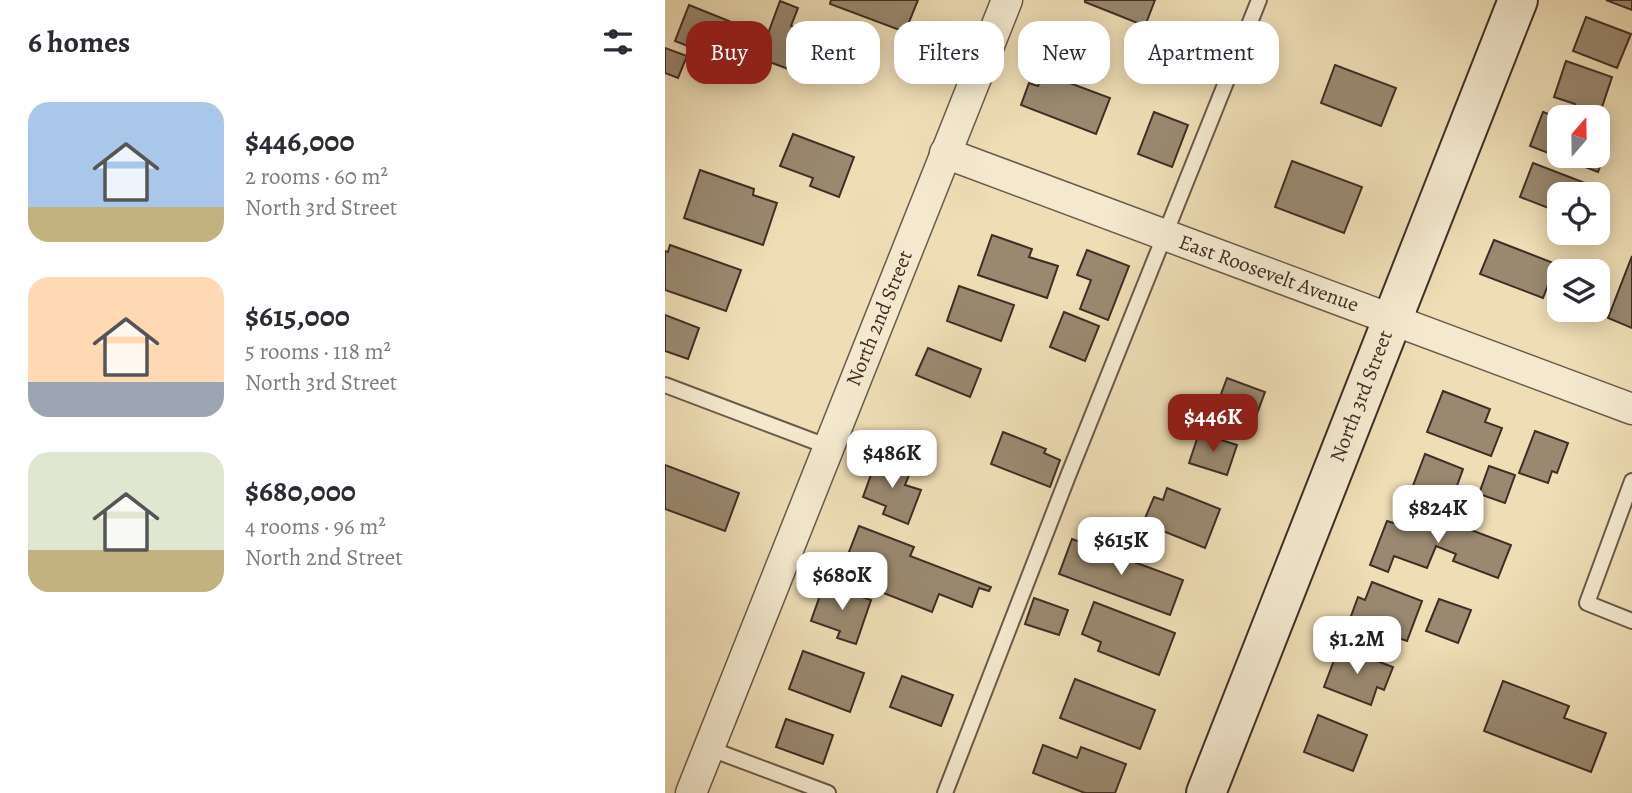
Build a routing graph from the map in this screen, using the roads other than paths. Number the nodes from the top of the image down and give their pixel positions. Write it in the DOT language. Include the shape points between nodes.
graph roads {
  1 [pos="1007,0"];
  2 [pos="1259,0"];
  3 [pos="1518,0"];
  4 [pos="945,153"];
  5 [pos="1165,235"];
  6 [pos="1391,319"];
  7 [pos="665,385"];
  8 [pos="1628,404"];
  9 [pos="829,447"];
  10 [pos="1632,481"];
  11 [pos="1632,621"];
  12 [pos="708,748"];
  13 [pos="691,793"];
  14 [pos="828,793"];
  15 [pos="945,793"];
  16 [pos="1206,793"];
  1 -- 4 [label="street, North 2nd Street"];
  2 -- 5 [label="lane"];
  3 -- 6 [label="main road, North 3rd Street"];
  4 -- 5 [label="street, East Roosevelt Avenue"];
  4 -- 9 [label="street, North 2nd Street"];
  5 -- 6 [label="street, East Roosevelt Avenue"];
  5 -- 15 [label="lane"];
  6 -- 8 [label="street, East Roosevelt Avenue"];
  6 -- 16 [label="main road, North 3rd Street"];
  7 -- 9 [label="lane"];
  9 -- 12 [label="street, North 2nd Street"];
  10 -- 11 [label="lane" via="1587,603"];
  12 -- 13 [label="street, North 2nd Street"];
  12 -- 14 [label="lane"];
}
